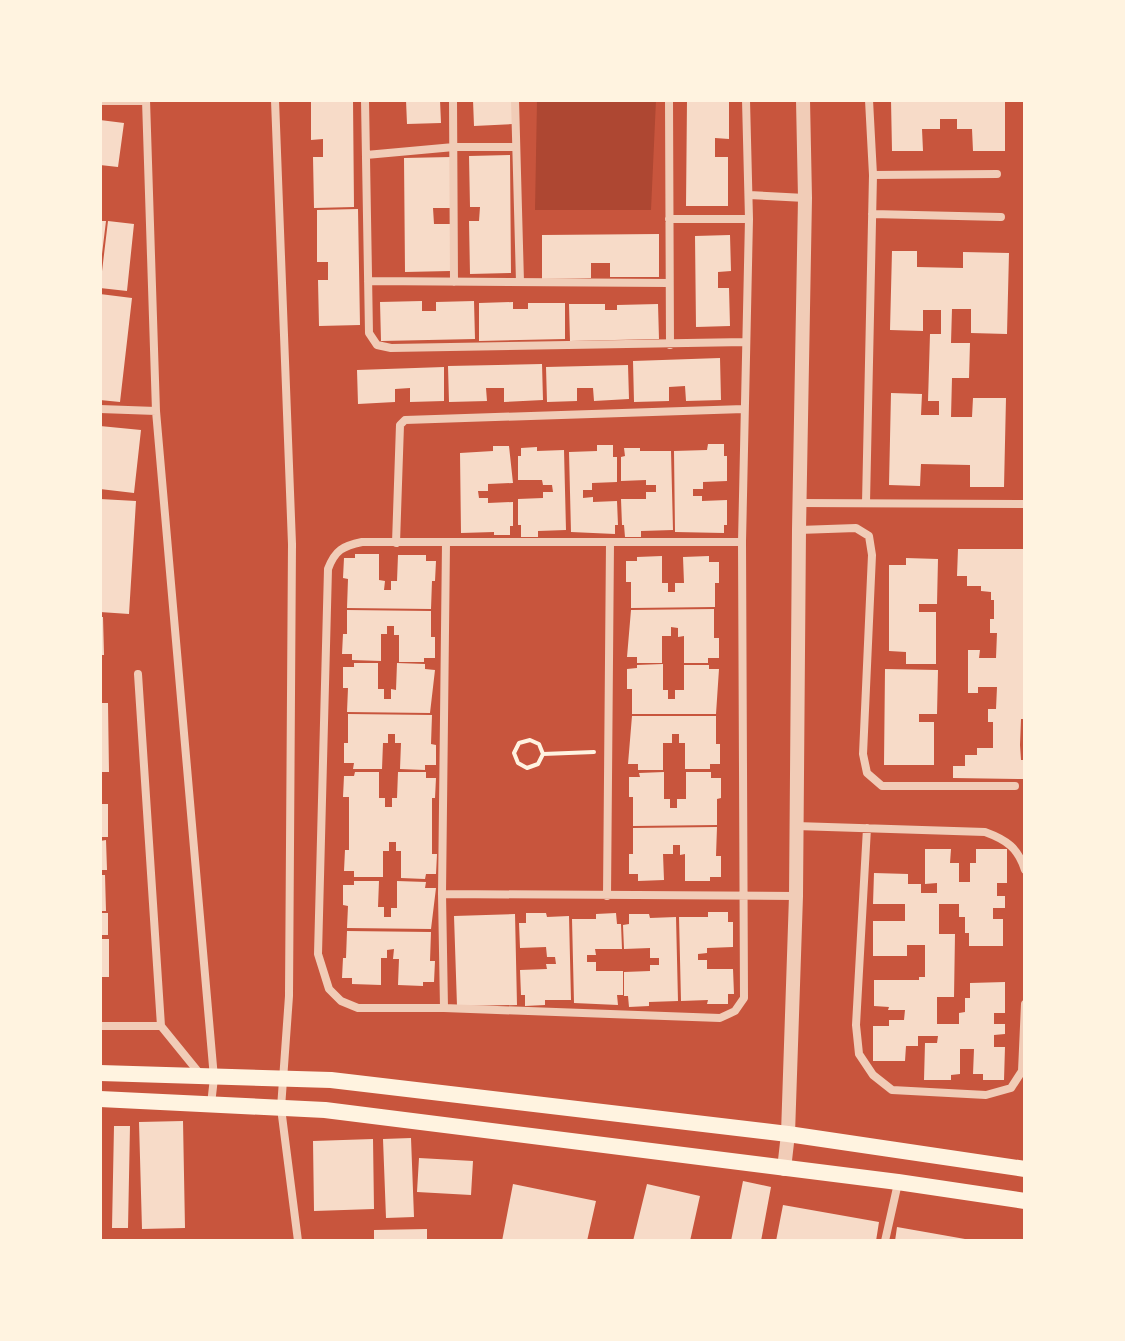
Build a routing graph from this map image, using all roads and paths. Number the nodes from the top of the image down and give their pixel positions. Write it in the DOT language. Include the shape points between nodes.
graph roads {
  1 [pos="275,100"];
  2 [pos="365,100"];
  3 [pos="453,100"];
  4 [pos="515,100"];
  5 [pos="669,100"];
  6 [pos="746,100"];
  7 [pos="803,100"];
  8 [pos="869,100"];
  9 [pos="100,101"];
  10 [pos="146,101"];
  11 [pos="454,147"];
  12 [pos="514,147"];
  13 [pos="366,155"];
  14 [pos="997,174"];
  15 [pos="873,175"];
  16 [pos="749,195"];
  17 [pos="805,198"];
  18 [pos="872,214"];
  19 [pos="1001,217"];
  20 [pos="669,219"];
  21 [pos="749,219"];
  22 [pos="368,281"];
  23 [pos="454,282"];
  24 [pos="520,282"];
  25 [pos="669,283"];
  26 [pos="746,342"];
  27 [pos="670,345"];
  28 [pos="100,409"];
  29 [pos="744,409"];
  30 [pos="156,411"];
  31 [pos="799,503"];
  32 [pos="866,503"];
  33 [pos="1025,504"];
  34 [pos="799,530"];
  35 [pos="742,542"];
  36 [pos="396,543"];
  37 [pos="446,543"];
  38 [pos="610,543"];
  39 [pos="138,674"];
  40 [pos="608,751"];
  41 [pos="543,754"];
  42 [pos="1015,786"];
  43 [pos="796,826"];
  44 [pos="867,828"];
  45 [pos="1025,870"];
  46 [pos="442,894"];
  47 [pos="743,895"];
  48 [pos="607,896"];
  49 [pos="796,896"];
  50 [pos="1025,1004"];
  51 [pos="444,1008"];
  52 [pos="100,1026"];
  53 [pos="161,1026"];
  54 [pos="100,1073"];
  55 [pos="208,1077"];
  56 [pos="283,1078"];
  57 [pos="100,1099"];
  58 [pos="211,1104"];
  59 [pos="281,1108"];
  60 [pos="788,1134"];
  61 [pos="784,1169"];
  62 [pos="1025,1169"];
  63 [pos="898,1182"];
  64 [pos="1025,1201"];
  65 [pos="298,1241"];
  66 [pos="885,1241"];
  1 -- 56 [label="street" via="292,544 289,996"];
  2 -- 13 [label="street"];
  3 -- 11 [label="street"];
  4 -- 12 [label="street"];
  5 -- 20 [label="street"];
  6 -- 16 [label="street"];
  7 -- 17 [label="street"];
  8 -- 15 [label="street"];
  9 -- 10 [label="street"];
  10 -- 30 [label="street"];
  11 -- 12 [label="street"];
  11 -- 13 [label="street"];
  11 -- 23 [label="street"];
  12 -- 24 [label="street"];
  13 -- 22 [label="street"];
  14 -- 15 [label="street"];
  15 -- 18 [label="street"];
  16 -- 17 [label="street"];
  16 -- 21 [label="street"];
  17 -- 31 [label="street"];
  18 -- 19 [label="street"];
  18 -- 32 [label="street"];
  20 -- 21 [label="street"];
  20 -- 25 [label="street"];
  21 -- 26 [label="street"];
  22 -- 23 [label="street"];
  22 -- 27 [label="street" via="369,333 377,345 391,348"];
  23 -- 24 [label="street"];
  24 -- 25 [label="street"];
  25 -- 27 [label="street"];
  26 -- 27 [label="street"];
  26 -- 29 [label="street"];
  28 -- 30 [label="street"];
  29 -- 35 [label="street"];
  29 -- 36 [label="street" via="405,420 400,425"];
  30 -- 55 [label="street"];
  31 -- 32 [label="street"];
  31 -- 34 [label="street"];
  32 -- 33 [label="street"];
  34 -- 42 [label="street" via="856,528 869,536 863,754 867,773 882,786"];
  34 -- 43 [label="street"];
  35 -- 38 [label="street"];
  35 -- 47 [label="street"];
  36 -- 37 [label="street"];
  36 -- 51 [label="street" via="345,545 333,555 328,569 318,954 329,989 341,1001 358,1008"];
  37 -- 38 [label="street"];
  37 -- 46 [label="street"];
  38 -- 40 [label="street"];
  39 -- 53 [label="street"];
  40 -- 41 [label="path"];
  40 -- 48 [label="street"];
  41 -- 41 [label="path" via="538,764 527,768 514,753 519,743 530,740"];
  43 -- 44 [label="street"];
  43 -- 49 [label="street"];
  44 -- 45 [label="street" via="985,832 1019,852"];
  44 -- 50 [label="street" via="856,1025 859,1054 873,1075 892,1090 986,1095 1011,1088 1022,1071"];
  46 -- 48 [label="street"];
  46 -- 51 [label="street"];
  47 -- 48 [label="street"];
  47 -- 49 [label="street"];
  47 -- 51 [label="street" via="744,998 735,1011 720,1018"];
  49 -- 60 [label="street"];
  52 -- 53 [label="street"];
  53 -- 55 [label="street"];
  54 -- 55 [label="main road"];
  55 -- 56 [label="main road"];
  55 -- 58 [label="street"];
  56 -- 59 [label="street"];
  56 -- 60 [label="main road"];
  57 -- 58 [label="main road"];
  58 -- 59 [label="main road"];
  59 -- 61 [label="main road"];
  59 -- 65 [label="street"];
  60 -- 61 [label="street"];
  60 -- 62 [label="main road"];
  61 -- 63 [label="main road"];
  63 -- 64 [label="main road"];
  63 -- 66 [label="street"];
}
